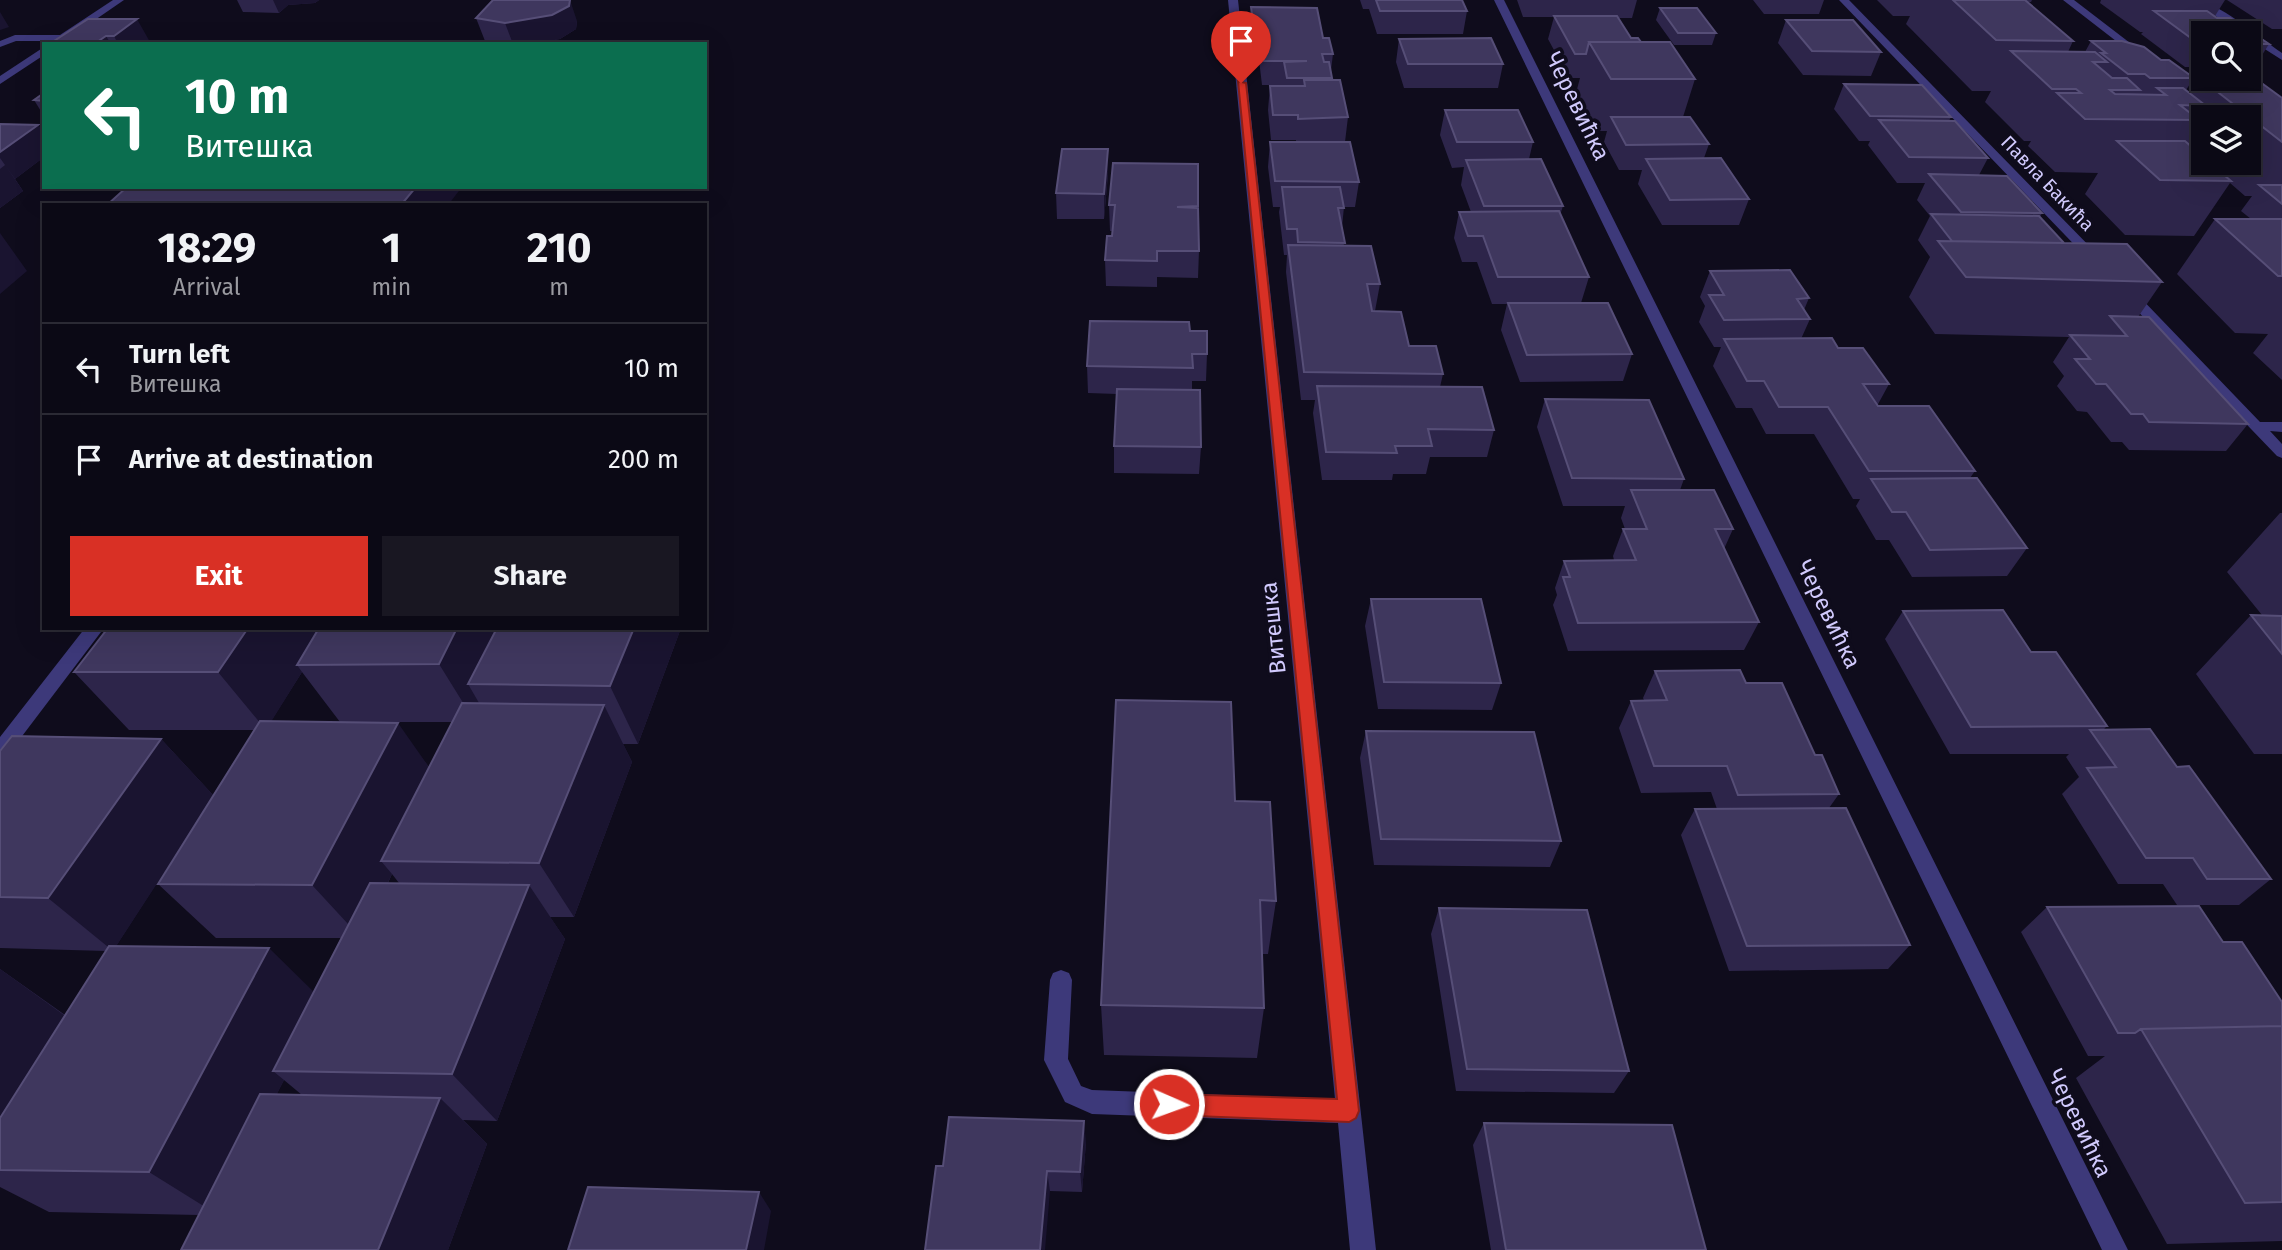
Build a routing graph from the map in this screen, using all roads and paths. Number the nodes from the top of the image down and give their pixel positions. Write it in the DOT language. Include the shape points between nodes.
graph roads {
  1 [pos="118,0"];
  2 [pos="1233,0"];
  3 [pos="1499,0"];
  4 [pos="1844,0"];
  5 [pos="2068,0"];
  6 [pos="2197,0"];
  7 [pos="2228,21"];
  8 [pos="57,41"];
  9 [pos="2261,43"];
  10 [pos="0,44"];
  11 [pos="42,51"];
  12 [pos="2282,57"];
  13 [pos="2156,67"];
  14 [pos="0,80"];
  15 [pos="2103,267"];
  16 [pos="2122,287"];
  17 [pos="2256,426"];
  18 [pos="2282,427"];
  19 [pos="2282,453"];
  20 [pos="92,630"];
  21 [pos="0,751"];
  22 [pos="1061,980"];
  23 [pos="1349,1111"];
  24 [pos="1363,1250"];
  25 [pos="2115,1250"];
  1 -- 8 [label="street"];
  2 -- 23 [label="street, Витешка"];
  3 -- 25 [label="street, Черевићка"];
  4 -- 15 [label="street, Павла Бакића"];
  5 -- 13 [label="street"];
  6 -- 7 [label="street"];
  8 -- 10 [label="street" via="15,38"];
  9 -- 12 [label="street"];
  11 -- 14 [label="street"];
  16 -- 17 [label="street"];
  17 -- 18 [label="street"];
  17 -- 19 [label="street"];
  20 -- 21 [label="street"];
  22 -- 23 [label="street" via="1056,1060 1073,1094 1092,1102"];
  23 -- 24 [label="street, Витешка"];
}
